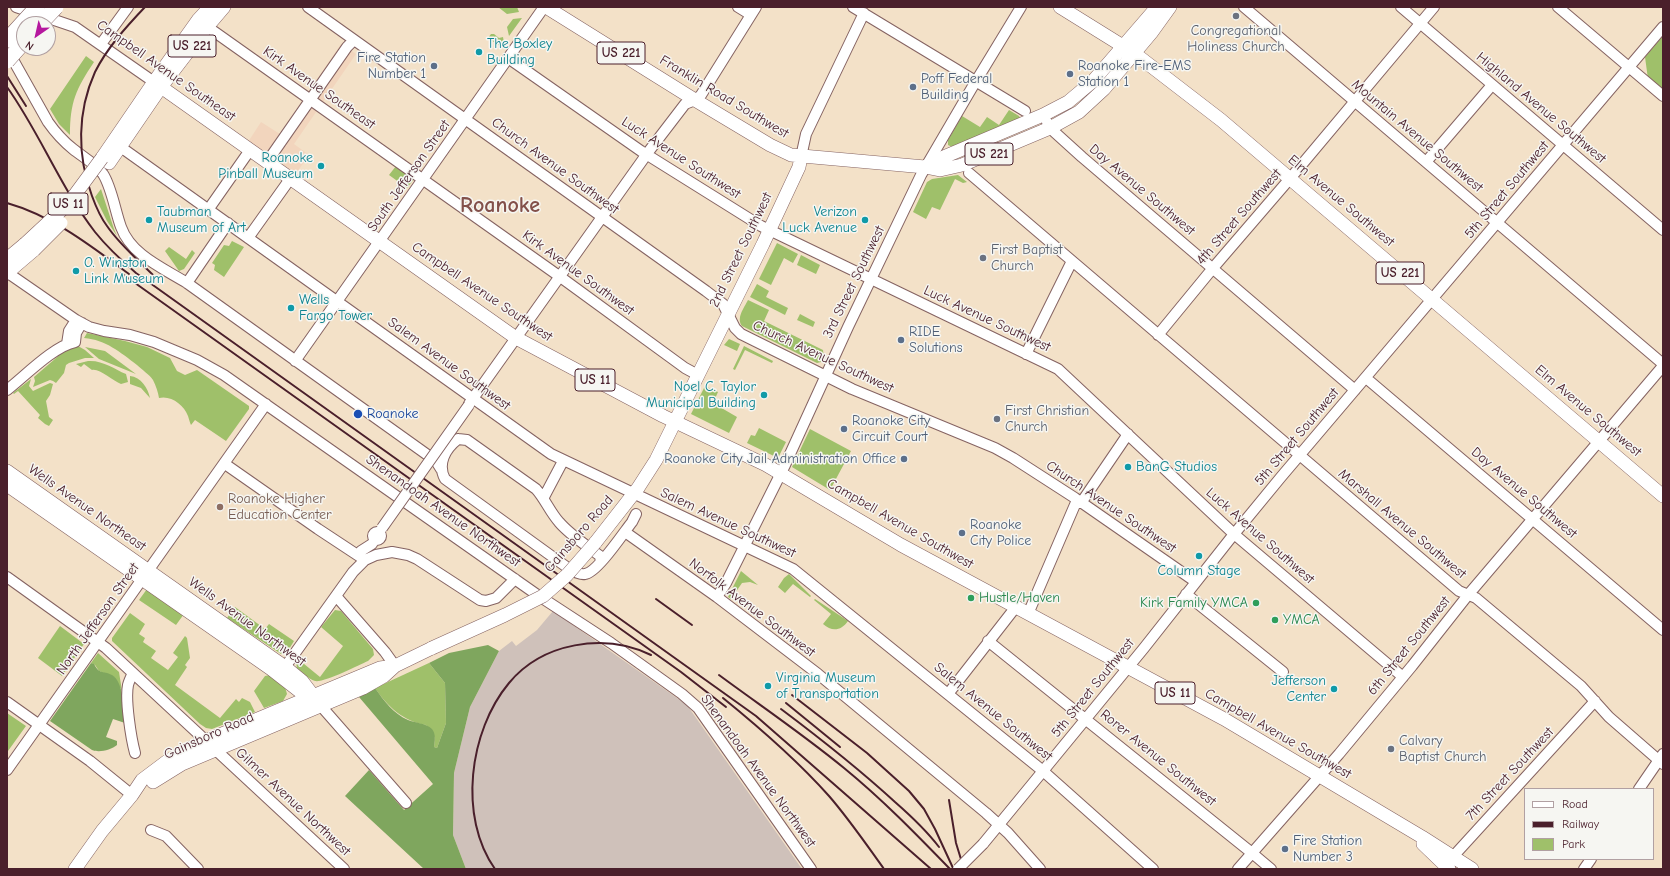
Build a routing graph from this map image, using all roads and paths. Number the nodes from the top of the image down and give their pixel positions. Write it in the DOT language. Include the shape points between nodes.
graph roads {
  1 [pos="16,7"];
  2 [pos="37,7"];
  3 [pos="56,7"];
  4 [pos="128,7"];
  5 [pos="210,7"];
  6 [pos="224,7"];
  7 [pos="308,7"];
  8 [pos="545,7"];
  9 [pos="738,7"];
  10 [pos="853,7"];
  11 [pos="1021,7"];
  12 [pos="1060,7"];
  13 [pos="1157,7"];
  14 [pos="1170,7"];
  15 [pos="1244,7"];
  16 [pos="1401,7"];
  17 [pos="1434,7"];
  18 [pos="1558,7"];
  19 [pos="753,11"];
  20 [pos="864,13"];
  21 [pos="48,16"];
  22 [pos="1420,23"];
  23 [pos="202,24"];
  24 [pos="1663,27"];
  25 [pos="7,40"];
  26 [pos="354,40"];
  27 [pos="101,44"];
  28 [pos="7,49"];
  29 [pos="1129,49"];
  30 [pos="16,51"];
  31 [pos="508,58"];
  32 [pos="7,61"];
  33 [pos="1628,67"];
  34 [pos="975,82"];
  35 [pos="157,85"];
  36 [pos="1492,85"];
  37 [pos="1663,96"];
  38 [pos="310,100"];
  39 [pos="695,100"];
  40 [pos="1354,101"];
  41 [pos="1024,111"];
  42 [pos="1043,115"];
  43 [pos="466,119"];
  44 [pos="1050,128"];
  45 [pos="117,145"];
  46 [pos="1563,145"];
  47 [pos="250,150"];
  48 [pos="646,154"];
  49 [pos="801,157"];
  50 [pos="267,162"];
  51 [pos="1426,162"];
  52 [pos="925,167"];
  53 [pos="969,173"];
  54 [pos="290,178"];
  55 [pos="424,179"];
  56 [pos="1290,179"];
  57 [pos="208,210"];
  58 [pos="602,216"];
  59 [pos="228,223"];
  60 [pos="1498,223"];
  61 [pos="769,230"];
  62 [pos="1663,230"];
  63 [pos="248,238"];
  64 [pos="380,242"];
  65 [pos="30,247"];
  66 [pos="7,259"];
  67 [pos="1072,261"];
  68 [pos="1213,268"];
  69 [pos="7,273"];
  70 [pos="559,276"];
  71 [pos="871,279"];
  72 [pos="187,283"];
  73 [pos="1432,300"];
  74 [pos="337,301"];
  75 [pos="728,314"];
  76 [pos="79,322"];
  77 [pos="1158,336"];
  78 [pos="516,338"];
  79 [pos="1026,354"];
  80 [pos="296,361"];
  81 [pos="1663,365"];
  82 [pos="698,375"];
  83 [pos="826,376"];
  84 [pos="1366,378"];
  85 [pos="7,390"];
  86 [pos="1355,390"];
  87 [pos="471,401"];
  88 [pos="266,404"];
  89 [pos="675,421"];
  90 [pos="1128,434"];
  91 [pos="458,439"];
  92 [pos="1600,442"];
  93 [pos="420,450"];
  94 [pos="1300,455"];
  95 [pos="563,461"];
  96 [pos="225,464"];
  97 [pos="442,469"];
  98 [pos="7,471"];
  99 [pos="780,472"];
  100 [pos="7,485"];
  101 [pos="634,494"];
  102 [pos="1663,496"];
  103 [pos="544,497"];
  104 [pos="1079,501"];
  105 [pos="636,514"];
  106 [pos="1533,520"];
  107 [pos="625,532"];
  108 [pos="1234,534"];
  109 [pos="744,545"];
  110 [pos="363,556"];
  111 [pos="601,562"];
  112 [pos="146,576"];
  113 [pos="7,577"];
  114 [pos="515,579"];
  115 [pos="1196,582"];
  116 [pos="1186,594"];
  117 [pos="1468,595"];
  118 [pos="336,596"];
  119 [pos="717,598"];
  120 [pos="1015,608"];
  121 [pos="1028,614"];
  122 [pos="1663,630"];
  123 [pos="988,641"];
  124 [pos="98,643"];
  125 [pos="395,666"];
  126 [pos="285,667"];
  127 [pos="1127,668"];
  128 [pos="1283,672"];
  129 [pos="133,674"];
  130 [pos="1403,677"];
  131 [pos="948,694"];
  132 [pos="314,700"];
  133 [pos="1595,701"];
  134 [pos="7,702"];
  135 [pos="1086,718"];
  136 [pos="40,726"];
  137 [pos="206,741"];
  138 [pos="216,750"];
  139 [pos="135,753"];
  140 [pos="1662,760"];
  141 [pos="7,770"];
  142 [pos="1043,771"];
  143 [pos="1320,776"];
  144 [pos="1640,788"];
  145 [pos="132,795"];
  146 [pos="406,803"];
  147 [pos="1000,825"];
  148 [pos="151,830"];
  149 [pos="1252,853"];
  150 [pos="1590,860"];
  151 [pos="1455,866"];
  152 [pos="75,869"];
  153 [pos="198,869"];
  154 [pos="344,869"];
  155 [pos="811,869"];
  156 [pos="958,869"];
  157 [pos="1040,869"];
  158 [pos="1153,869"];
  159 [pos="1238,869"];
  160 [pos="1271,869"];
  161 [pos="1472,869"];
  162 [pos="1584,869"];
  1 -- 27 [label="street, Campbell Avenue Southeast" via="67,23"];
  2 -- 25 [label="highway, bridge"];
  3 -- 21 [label="highway, bridge"];
  4 -- 27 [label="street"];
  5 -- 23 [label="main road, US 221"];
  6 -- 23 [label="main road, US 221"];
  7 -- 26 [label="street, Church Avenue Southwest"];
  8 -- 31 [label="street, South Jefferson Street"];
  8 -- 39 [label="main road, Franklin Road Southwest / US 221"];
  9 -- 19 [label="street"];
  10 -- 20 [label="street"];
  11 -- 34 [label="street, 3rd Street Southwest"];
  12 -- 29 [label="main road, Elm Avenue Southwest"];
  13 -- 29 [label="main road, Franklin Road Southwest"];
  14 -- 29 [label="main road, Franklin Road Southwest"];
  15 -- 40 [label="street, Mountain Avenue Southwest"];
  16 -- 22 [label="street, Highland Avenue Southwest"];
  17 -- 22 [label="street, 4th Street Southwest"];
  18 -- 33 [label="street"];
  19 -- 39 [label="street" via="701,95"];
  20 -- 34 [label="street"];
  20 -- 49 [label="street, 2nd Street Southwest" via="806,134"];
  22 -- 36 [label="street, Highland Avenue Southwest"];
  22 -- 40 [label="street, 4th Street Southwest"];
  23 -- 35 [label="main road, US 221"];
  23 -- 38 [label="street, Kirk Avenue Southeast"];
  24 -- 33 [label="street, 5th Street Southwest"];
  26 -- 38 [label="street"];
  26 -- 43 [label="street, Church Avenue Southwest"];
  27 -- 35 [label="street, Campbell Avenue Southeast"];
  28 -- 72 [label="street" via="54,132 103,174 125,236 152,262"];
  29 -- 42 [label="main road, Franklin Road Southwest / US 221" via="1068,102"];
  29 -- 44 [label="main road, Franklin Road Southwest / US 221" via="1104,89 1088,106"];
  29 -- 56 [label="main road, Elm Avenue Southwest / US 221" via="1221,120"];
  30 -- 32 [label="highway, bridge"];
  31 -- 43 [label="street, South Jefferson Street"];
  31 -- 48 [label="street, Luck Avenue Southwest"];
  33 -- 37 [label="street"];
  33 -- 46 [label="street, 5th Street Southwest"];
  34 -- 41 [label="street"];
  34 -- 52 [label="street, 3rd Street Southwest"];
  35 -- 45 [label="main road, US 11"];
  35 -- 47 [label="main road, Campbell Avenue Southeast / US 11"];
  36 -- 46 [label="street, Highland Avenue Southwest"];
  36 -- 51 [label="street"];
  38 -- 50 [label="street"];
  38 -- 55 [label="street, Kirk Avenue Southeast"];
  39 -- 48 [label="street" via="685,104"];
  39 -- 49 [label="main road, Franklin Road Southwest / US 221" via="770,145"];
  40 -- 51 [label="street, Mountain Avenue Southwest"];
  40 -- 56 [label="street, 4th Street Southwest"];
  42 -- 44 [label="street, Day Avenue Southwest"];
  42 -- 52 [label="main road, Franklin Road Southwest / US 221"];
  43 -- 55 [label="street, South Jefferson Street"];
  43 -- 58 [label="street, Church Avenue Southwest"];
  44 -- 52 [label="main road, Franklin Road Southwest / US 221" via="962,165 940,170"];
  44 -- 68 [label="street, Day Avenue Southwest"];
  45 -- 57 [label="street, Salem Avenue Southwest"];
  45 -- 65 [label="main road, US 11, bridge"];
  46 -- 60 [label="street, 5th Street Southwest"];
  46 -- 62 [label="street, Highland Avenue Southwest"];
  47 -- 50 [label="main road, US 11"];
  47 -- 57 [label="street"];
  48 -- 58 [label="street"];
  48 -- 61 [label="street, Luck Avenue Southwest"];
  49 -- 52 [label="main road, Franklin Road Southwest / US 221"];
  49 -- 61 [label="main road, 2nd Street Southwest" via="799,167"];
  50 -- 54 [label="main road, US 11"];
  51 -- 60 [label="street, Mountain Avenue Southwest"];
  52 -- 71 [label="street, 3rd Street Southwest"];
  53 -- 67 [label="street, Marshall Avenue Southwest"];
  54 -- 63 [label="street"];
  54 -- 64 [label="main road, US 11"];
  55 -- 64 [label="street, South Jefferson Street"];
  55 -- 70 [label="street, Kirk Avenue Southwest"];
  56 -- 68 [label="street, 4th Street Southwest"];
  56 -- 73 [label="main road, Elm Avenue Southwest / US 221"];
  57 -- 59 [label="street, Salem Avenue Southwest"];
  58 -- 70 [label="street"];
  58 -- 75 [label="street, Church Avenue Southwest" via="723,304"];
  59 -- 63 [label="street, Salem Avenue Southwest"];
  59 -- 72 [label="street"];
  60 -- 73 [label="street, 5th Street Southwest"];
  60 -- 81 [label="street, Mountain Avenue Southwest"];
  61 -- 71 [label="street, Luck Avenue Southwest"];
  61 -- 75 [label="main road, 2nd Street Southwest"];
  63 -- 74 [label="street, Salem Avenue Southwest"];
  64 -- 74 [label="street, South Jefferson Street"];
  64 -- 78 [label="main road, Campbell Avenue Southwest / US 11"];
  65 -- 66 [label="main road, US 11"];
  65 -- 69 [label="main road, US 11"];
  67 -- 77 [label="street, Marshall Avenue Southwest"];
  67 -- 79 [label="street"];
  68 -- 77 [label="street, 4th Street Southwest"];
  68 -- 86 [label="street, Day Avenue Southwest"];
  69 -- 76 [label="street, Shenandoah Avenue Northwest"];
  70 -- 78 [label="street"];
  70 -- 82 [label="street, Kirk Avenue Southwest"];
  71 -- 79 [label="street, Luck Avenue Southwest"];
  71 -- 83 [label="street, 3rd Street Southwest"];
  72 -- 80 [label="street"];
  73 -- 84 [label="street, 5th Street Southwest"];
  73 -- 92 [label="main road, Elm Avenue Southwest / US 221"];
  74 -- 80 [label="street, South Jefferson Street"];
  74 -- 87 [label="street, Salem Avenue Southwest"];
  75 -- 82 [label="main road, 2nd Street Southwest"];
  75 -- 83 [label="street, Church Avenue Southwest" via="741,334"];
  76 -- 85 [label="street" via="71,343 51,354"];
  76 -- 88 [label="street, Shenandoah Avenue Northwest" via="96,330 142,338 192,358 224,375"];
  77 -- 94 [label="street, Marshall Avenue Southwest"];
  78 -- 87 [label="street"];
  78 -- 89 [label="main road, Campbell Avenue Southwest / US 11"];
  79 -- 90 [label="street, Luck Avenue Southwest" via="1058,369"];
  80 -- 93 [label="street"];
  81 -- 92 [label="street, 6th Street Southwest"];
  82 -- 89 [label="main road, 2nd Street Southwest"];
  83 -- 99 [label="street, 3rd Street Southwest"];
  83 -- 104 [label="street, Church Avenue Southwest" via="995,448"];
  84 -- 86 [label="street, 5th Street Southwest"];
  84 -- 106 [label="street, Day Avenue Southwest"];
  86 -- 94 [label="street, 5th Street Southwest"];
  87 -- 95 [label="street, Salem Avenue Southwest"];
  87 -- 110 [label="street, bridge"];
  88 -- 96 [label="street, North Jefferson Street"];
  88 -- 114 [label="street, Shenandoah Avenue Northwest"];
  89 -- 99 [label="main road, Campbell Avenue Southwest / US 11"];
  89 -- 101 [label="main road, 2nd Street Southwest" via="650,471"];
  90 -- 104 [label="street"];
  90 -- 108 [label="street, Luck Avenue Southwest"];
  91 -- 93 [label="street" via="438,449"];
  91 -- 97 [label="street" via="443,457"];
  91 -- 103 [label="street" via="467,440"];
  92 -- 102 [label="main road, Elm Avenue Southwest / US 221"];
  92 -- 106 [label="street, 6th Street Southwest"];
  93 -- 97 [label="street" via="436,461"];
  94 -- 108 [label="street, 5th Street Southwest"];
  94 -- 117 [label="street, Marshall Avenue Southwest" via="1459,592"];
  95 -- 101 [label="street, Salem Avenue Southwest"];
  95 -- 103 [label="street"];
  96 -- 110 [label="street" via="318,529"];
  96 -- 112 [label="street, North Jefferson Street"];
  97 -- 111 [label="street" via="445,479 568,568 579,574 586,574 596,569"];
  98 -- 112 [label="main road, Wells Avenue Northeast"];
  99 -- 109 [label="street, 3rd Street Southwest"];
  99 -- 120 [label="main road, Campbell Avenue Southwest / US 11" via="877,531"];
  100 -- 112 [label="main road, Wells Avenue Northeast"];
  101 -- 109 [label="street, Salem Avenue Southwest"];
  101 -- 125 [label="main road, Gainsboro Road, bridge" via="568,575 543,596"];
  103 -- 111 [label="street" via="559,523 600,556"];
  104 -- 115 [label="street, Church Avenue Southwest"];
  104 -- 121 [label="street"];
  105 -- 107 [label="street"];
  106 -- 117 [label="street, 6th Street Southwest"];
  106 -- 122 [label="street, Day Avenue Southwest"];
  107 -- 111 [label="street"];
  107 -- 119 [label="street, Norfolk Avenue Southwest"];
  108 -- 115 [label="street, 5th Street Southwest"];
  108 -- 130 [label="street, Luck Avenue Southwest"];
  109 -- 119 [label="street, 3rd Street Southwest"];
  109 -- 131 [label="street, Salem Avenue Southwest" via="794,569"];
  110 -- 114 [label="street" via="384,553 408,555 472,596 486,601 496,598"];
  110 -- 118 [label="street"];
  112 -- 124 [label="street, North Jefferson Street"];
  112 -- 126 [label="main road, Wells Avenue Northwest"];
  112 -- 132 [label="main road, Wells Avenue Northwest"];
  113 -- 124 [label="street, Gilmer Avenue Northwest"];
  114 -- 155 [label="street, Shenandoah Avenue Northwest" via="611,643 694,704"];
  115 -- 116 [label="street, 5th Street Southwest"];
  116 -- 127 [label="street, 5th Street Southwest"];
  116 -- 128 [label="street"];
  117 -- 130 [label="street, 6th Street Southwest"];
  117 -- 133 [label="street, Marshall Avenue Southwest" via="1476,598 1581,686"];
  118 -- 125 [label="street"];
  118 -- 126 [label="street"];
  119 -- 147 [label="street, Norfolk Avenue Southwest" via="818,674"];
  120 -- 121 [label="main road, Campbell Avenue Southwest / US 11"];
  120 -- 123 [label="street"];
  121 -- 127 [label="main road, Campbell Avenue Southwest / US 11"];
  123 -- 131 [label="street"];
  123 -- 135 [label="street, Rorer Avenue Southwest"];
  124 -- 129 [label="street, Gilmer Avenue Northwest"];
  124 -- 136 [label="street, North Jefferson Street"];
  125 -- 132 [label="main road, Gainsboro Road" via="374,682"];
  126 -- 132 [label="main road, Wells Avenue Northwest" via="302,681"];
  127 -- 135 [label="street, 5th Street Southwest"];
  127 -- 143 [label="main road, Campbell Avenue Southwest / US 11"];
  129 -- 137 [label="street, Gilmer Avenue Northwest"];
  129 -- 139 [label="street" via="127,692"];
  130 -- 143 [label="street, 6th Street Southwest"];
  131 -- 142 [label="street, Salem Avenue Southwest"];
  132 -- 137 [label="main road, Gainsboro Road"];
  132 -- 138 [label="main road, Gainsboro Road"];
  132 -- 146 [label="street, Wells Avenue Northwest"];
  133 -- 140 [label="street, Marshall Avenue Southwest" via="1609,717"];
  133 -- 151 [label="street, 7th Street Southwest"];
  134 -- 136 [label="street"];
  135 -- 142 [label="street, 5th Street Southwest"];
  135 -- 149 [label="street, Rorer Avenue Southwest"];
  136 -- 141 [label="street, North Jefferson Street"];
  136 -- 145 [label="street"];
  137 -- 138 [label="street, Gilmer Avenue Northwest"];
  137 -- 145 [label="main road, Gainsboro Road" via="177,754 156,768 142,780"];
  138 -- 145 [label="main road, Gainsboro Road" via="170,770"];
  138 -- 154 [label="street, Gilmer Avenue Northwest"];
  140 -- 144 [label="street"];
  142 -- 147 [label="street, 5th Street Southwest"];
  142 -- 158 [label="street, Salem Avenue Southwest"];
  143 -- 149 [label="street, 6th Street Southwest"];
  143 -- 151 [label="main road, Campbell Avenue Southwest / US 11" via="1409,830"];
  145 -- 152 [label="main road"];
  147 -- 156 [label="street, 5th Street Southwest, bridge"];
  147 -- 157 [label="street, Norfolk Avenue Southwest"];
  148 -- 153 [label="street" via="166,836"];
  149 -- 159 [label="street, 6th Street Southwest"];
  149 -- 160 [label="street, Rorer Avenue Southwest"];
  150 -- 162 [label="street"];
  151 -- 161 [label="main road, Campbell Avenue Southwest / US 11"];
}
